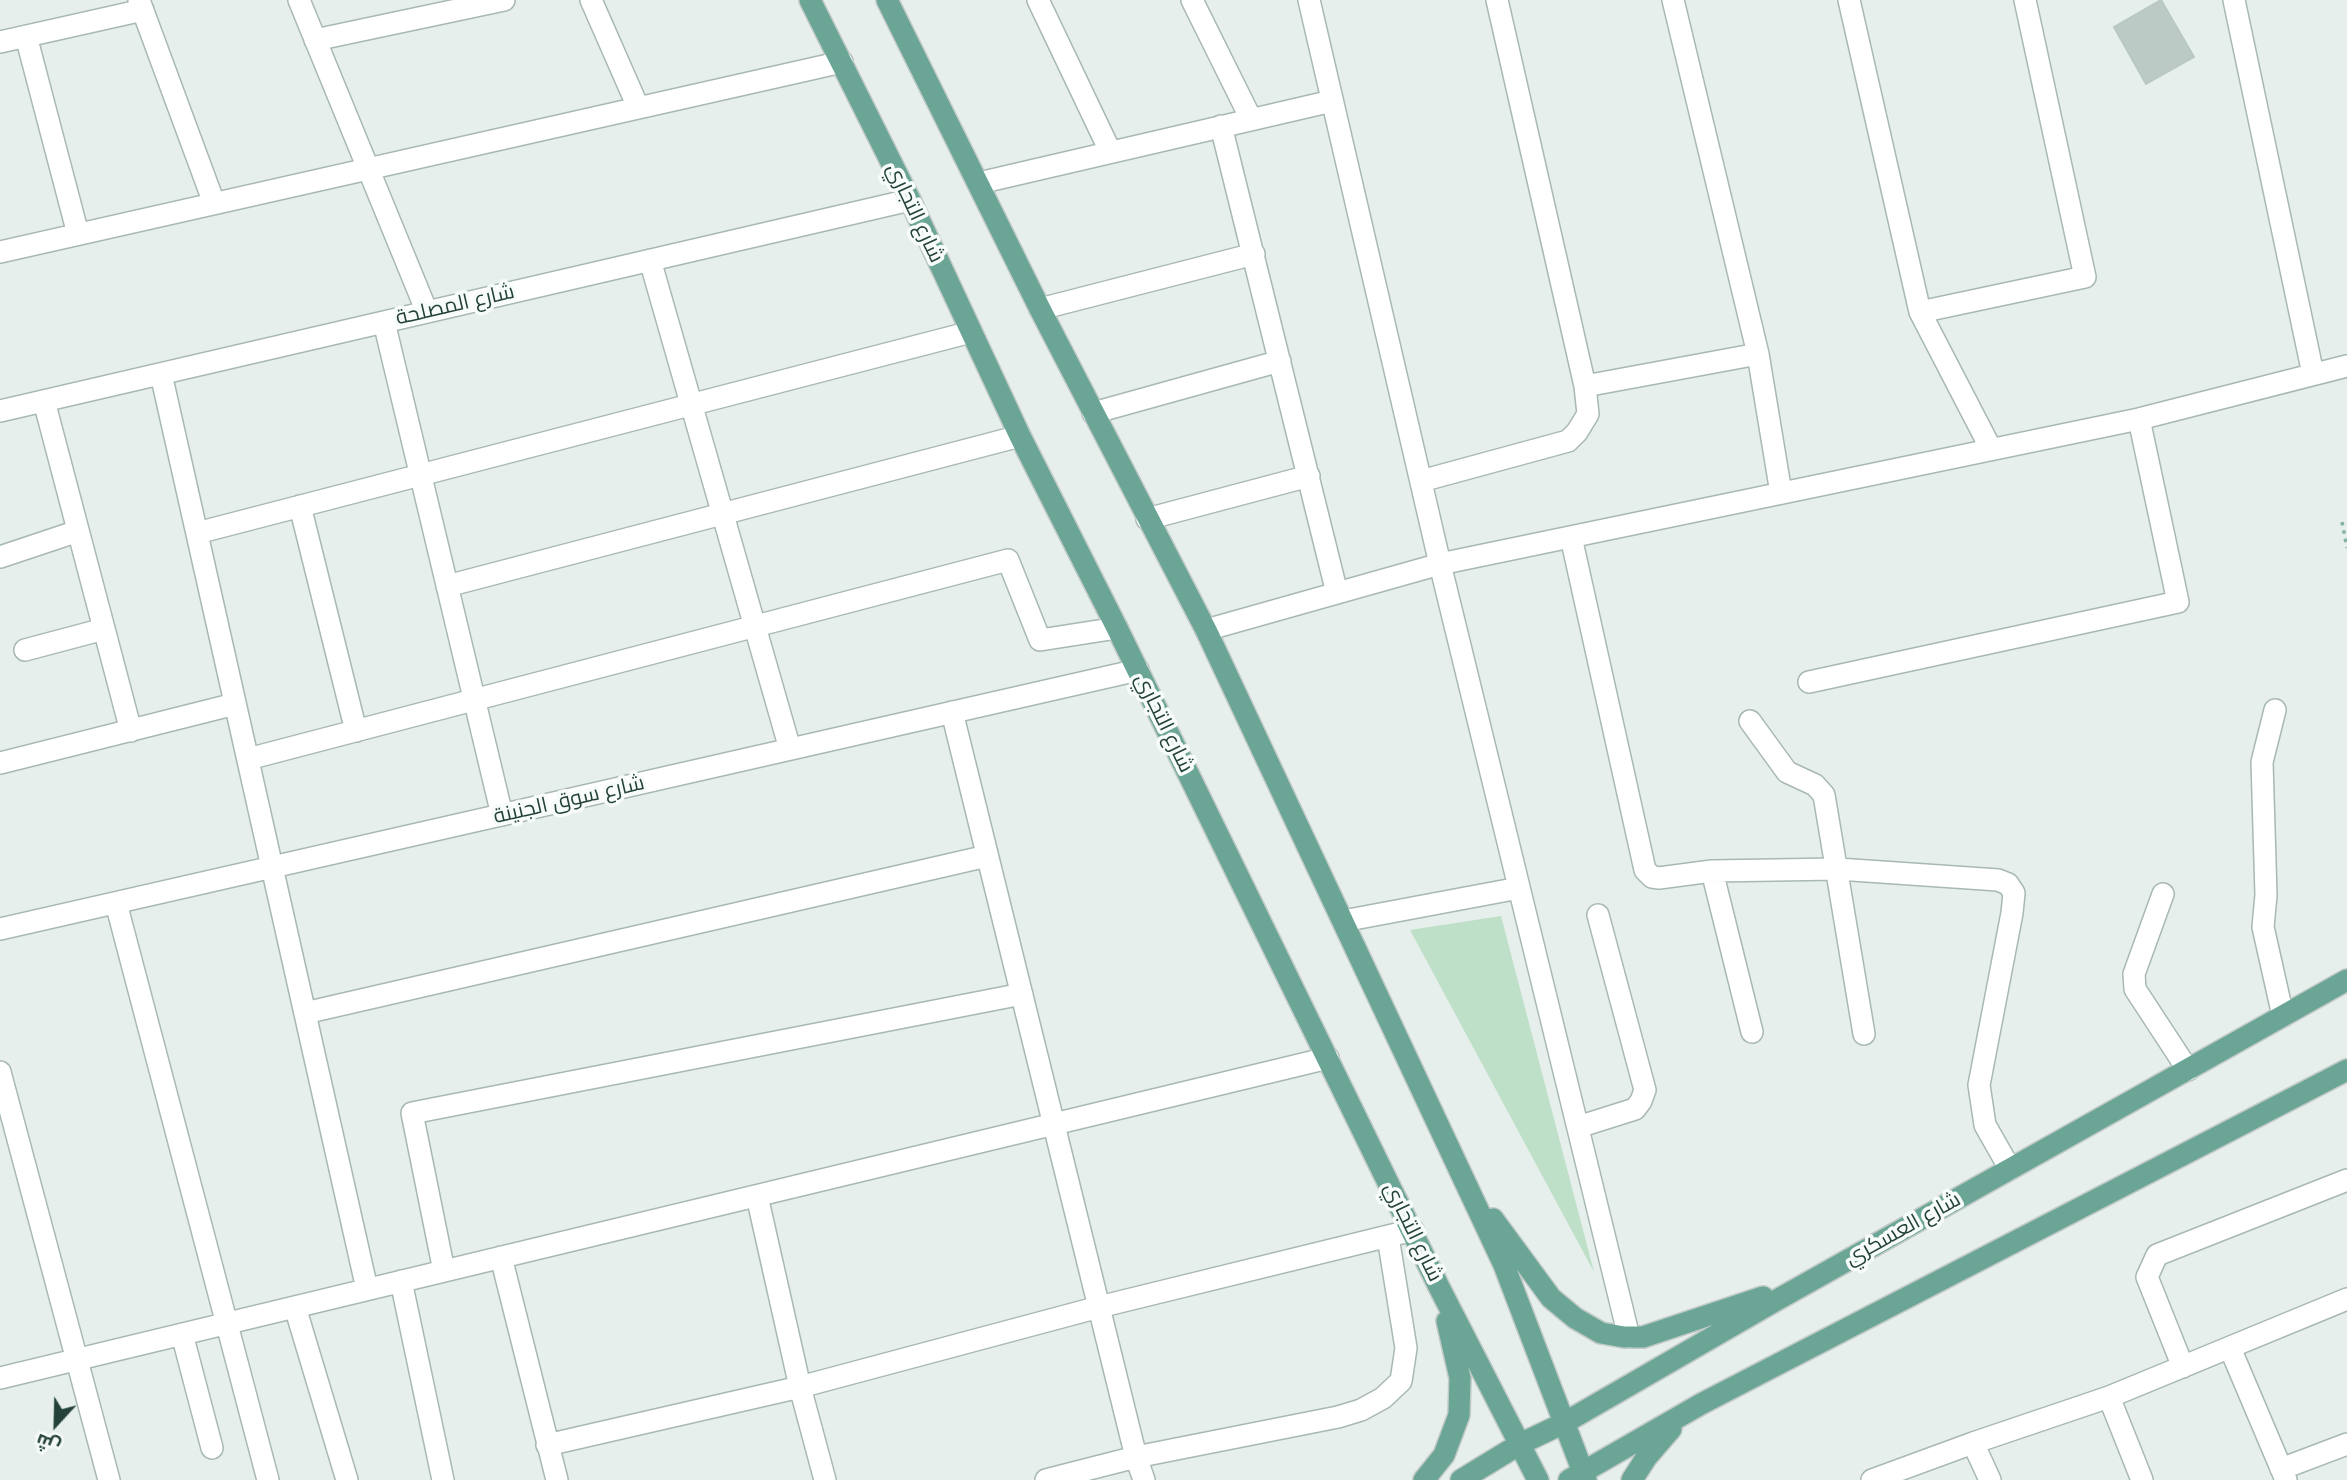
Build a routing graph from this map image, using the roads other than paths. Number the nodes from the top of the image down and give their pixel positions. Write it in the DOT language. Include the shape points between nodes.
graph roads {
  1 [pos="299,0"];
  2 [pos="504,0"];
  3 [pos="591,0"];
  4 [pos="810,0"];
  5 [pos="887,0"];
  6 [pos="1038,0"];
  7 [pos="1192,0"];
  8 [pos="1308,0"];
  9 [pos="1497,0"];
  10 [pos="1673,0"];
  11 [pos="1849,0"];
  12 [pos="2025,0"];
  13 [pos="2234,0"];
  14 [pos="141,5"];
  15 [pos="26,36"];
  16 [pos="315,40"];
  17 [pos="0,42"];
  18 [pos="842,62"];
  19 [pos="1332,101"];
  20 [pos="638,107"];
  21 [pos="1251,120"];
  22 [pos="1221,126"];
  23 [pos="1110,151"];
  24 [pos="368,169"];
  25 [pos="979,183"];
  26 [pos="910,200"];
  27 [pos="214,203"];
  28 [pos="78,234"];
  29 [pos="0,252"];
  30 [pos="1254,254"];
  31 [pos="650,260"];
  32 [pos="1040,309"];
  33 [pos="427,312"];
  34 [pos="1920,312"];
  35 [pos="384,322"];
  36 [pos="971,332"];
  37 [pos="1758,354"];
  38 [pos="1280,361"];
  39 [pos="2347,366"];
  40 [pos="161,374"];
  41 [pos="2313,374"];
  42 [pos="1585,386"];
  43 [pos="44,401"];
  44 [pos="693,404"];
  45 [pos="0,411"];
  46 [pos="1093,412"];
  47 [pos="2139,419"];
  48 [pos="1020,436"];
  49 [pos="1991,449"];
  50 [pos="421,474"];
  51 [pos="1309,476"];
  52 [pos="1421,481"];
  53 [pos="1781,493"];
  54 [pos="300,506"];
  55 [pos="724,514"];
  56 [pos="1147,519"];
  57 [pos="78,531"];
  58 [pos="197,533"];
  59 [pos="1571,537"];
  60 [pos="0,557"];
  61 [pos="1440,564"];
  62 [pos="447,586"];
  63 [pos="1337,593"];
  64 [pos="756,626"];
  65 [pos="1117,628"];
  66 [pos="104,629"];
  67 [pos="1206,629"];
  68 [pos="25,650"];
  69 [pos="1138,670"];
  70 [pos="1809,682"];
  71 [pos="475,699"];
  72 [pos="235,704"];
  73 [pos="2274,710"];
  74 [pos="952,712"];
  75 [pos="1750,721"];
  76 [pos="131,731"];
  77 [pos="356,731"];
  78 [pos="790,749"];
  79 [pos="248,759"];
  80 [pos="0,763"];
  81 [pos="502,815"];
  82 [pos="987,856"];
  83 [pos="272,867"];
  84 [pos="1838,869"];
  85 [pos="1712,871"];
  86 [pos="1519,888"];
  87 [pos="2163,894"];
  88 [pos="116,903"];
  89 [pos="1598,915"];
  90 [pos="1343,921"];
  91 [pos="0,929"];
  92 [pos="2347,980"];
  93 [pos="1022,994"];
  94 [pos="305,1013"];
  95 [pos="2283,1016"];
  96 [pos="1752,1032"];
  97 [pos="1864,1034"];
  98 [pos="1328,1058"];
  99 [pos="2188,1069"];
  100 [pos="2347,1070"];
  101 [pos="0,1072"];
  102 [pos="1054,1124"];
  103 [pos="1578,1127"];
  104 [pos="2010,1169"];
  105 [pos="1460,1170"];
  106 [pos="2347,1180"];
  107 [pos="757,1196"];
  108 [pos="1413,1230"];
  109 [pos="1388,1237"];
  110 [pos="501,1257"];
  111 [pos="444,1271"];
  112 [pos="1815,1279"];
  113 [pos="401,1281"];
  114 [pos="1437,1282"];
  115 [pos="368,1289"];
  116 [pos="2347,1300"];
  117 [pos="295,1307"];
  118 [pos="1099,1307"];
  119 [pos="226,1324"];
  120 [pos="182,1334"];
  121 [pos="1629,1337"];
  122 [pos="2230,1348"];
  123 [pos="77,1360"];
  124 [pos="2183,1367"];
  125 [pos="0,1378"];
  126 [pos="800,1387"];
  127 [pos="2109,1397"];
  128 [pos="1700,1404"];
  129 [pos="1564,1423"];
  130 [pos="1973,1443"];
  131 [pos="547,1444"];
  132 [pos="1520,1444"];
  133 [pos="2347,1444"];
  134 [pos="212,1448"];
  135 [pos="1136,1457"];
  136 [pos="2284,1474"];
  137 [pos="1580,1477"];
  138 [pos="109,1480"];
  139 [pos="268,1480"];
  140 [pos="346,1480"];
  141 [pos="443,1480"];
  142 [pos="557,1480"];
  143 [pos="825,1480"];
  144 [pos="1046,1480"];
  145 [pos="1144,1480"];
  146 [pos="1424,1480"];
  147 [pos="1461,1480"];
  148 [pos="1538,1480"];
  149 [pos="1632,1480"];
  150 [pos="1872,1480"];
  151 [pos="1990,1480"];
  152 [pos="2143,1480"];
  1 -- 16 [label="street"];
  2 -- 16 [label="street"];
  3 -- 20 [label="street"];
  4 -- 18 [label="main road, شارع التجاري"];
  5 -- 25 [label="main road"];
  6 -- 23 [label="street"];
  7 -- 21 [label="street"];
  8 -- 19 [label="street"];
  9 -- 42 [label="street"];
  10 -- 37 [label="street"];
  11 -- 34 [label="street"];
  12 -- 34 [label="street" via="2085,277"];
  13 -- 41 [label="street"];
  14 -- 15 [label="street"];
  14 -- 27 [label="street"];
  15 -- 17 [label="street"];
  15 -- 28 [label="street"];
  16 -- 24 [label="street"];
  18 -- 20 [label="street"];
  18 -- 26 [label="main road, شارع التجاري"];
  19 -- 21 [label="street"];
  19 -- 52 [label="street"];
  20 -- 24 [label="street"];
  21 -- 22 [label="street"];
  22 -- 23 [label="street"];
  22 -- 30 [label="street"];
  23 -- 25 [label="street"];
  24 -- 27 [label="street"];
  24 -- 33 [label="street"];
  25 -- 32 [label="main road"];
  26 -- 31 [label="street, شارع المصلحة"];
  26 -- 36 [label="main road, شارع التجاري"];
  27 -- 28 [label="street"];
  28 -- 29 [label="street"];
  30 -- 32 [label="street"];
  30 -- 38 [label="street"];
  31 -- 33 [label="street, شارع المصلحة"];
  31 -- 44 [label="street"];
  32 -- 46 [label="main road"];
  33 -- 35 [label="street, شارع المصلحة"];
  34 -- 49 [label="street"];
  35 -- 40 [label="street, شارع المصلحة"];
  35 -- 50 [label="street"];
  36 -- 44 [label="street"];
  36 -- 48 [label="main road, شارع التجاري"];
  37 -- 42 [label="street"];
  37 -- 53 [label="street"];
  38 -- 46 [label="street"];
  38 -- 51 [label="street"];
  39 -- 41 [label="street"];
  40 -- 43 [label="street, شارع المصلحة"];
  40 -- 58 [label="street"];
  41 -- 47 [label="street"];
  42 -- 52 [label="street" via="1588,414 1568,441"];
  43 -- 45 [label="street, شارع المصلحة"];
  43 -- 57 [label="street"];
  44 -- 50 [label="street"];
  44 -- 55 [label="street"];
  46 -- 56 [label="main road"];
  47 -- 49 [label="street"];
  47 -- 70 [label="street" via="2178,602"];
  48 -- 55 [label="street"];
  48 -- 65 [label="main road, شارع التجاري"];
  49 -- 53 [label="street"];
  50 -- 54 [label="street"];
  50 -- 62 [label="street"];
  51 -- 56 [label="street"];
  51 -- 63 [label="street"];
  52 -- 61 [label="street"];
  53 -- 59 [label="street"];
  54 -- 58 [label="street"];
  54 -- 77 [label="street"];
  55 -- 62 [label="street"];
  55 -- 64 [label="street"];
  56 -- 67 [label="main road"];
  57 -- 60 [label="street"];
  57 -- 66 [label="street"];
  58 -- 72 [label="street"];
  59 -- 61 [label="street"];
  59 -- 85 [label="street" via="1645,870 1659,878"];
  61 -- 63 [label="street"];
  61 -- 86 [label="street"];
  62 -- 71 [label="street"];
  63 -- 67 [label="street"];
  64 -- 65 [label="street" via="1008,559 1040,640"];
  64 -- 71 [label="street"];
  64 -- 78 [label="street"];
  65 -- 69 [label="main road, شارع التجاري"];
  66 -- 68 [label="street"];
  66 -- 76 [label="street"];
  67 -- 90 [label="main road"];
  69 -- 74 [label="street, شارع سوق الجنينة"];
  69 -- 98 [label="main road, شارع التجاري"];
  71 -- 77 [label="street"];
  71 -- 81 [label="street"];
  72 -- 76 [label="street"];
  72 -- 79 [label="street"];
  73 -- 95 [label="street" via="2262,762 2263,927"];
  74 -- 78 [label="street, شارع سوق الجنينة"];
  74 -- 82 [label="street"];
  75 -- 84 [label="street" via="1787,772 1815,785 1824,795"];
  76 -- 80 [label="street"];
  77 -- 79 [label="street"];
  78 -- 81 [label="street, شارع سوق الجنينة"];
  79 -- 83 [label="street"];
  81 -- 83 [label="street, شارع سوق الجنينة"];
  82 -- 93 [label="street"];
  82 -- 94 [label="street"];
  83 -- 88 [label="street, شارع سوق الجنينة"];
  83 -- 94 [label="street"];
  84 -- 85 [label="street"];
  84 -- 97 [label="street"];
  84 -- 104 [label="street" via="1998,880 2014,893 1979,1085 1985,1125"];
  85 -- 96 [label="street"];
  86 -- 90 [label="street"];
  86 -- 103 [label="street"];
  87 -- 99 [label="street" via="2134,974 2135,989"];
  88 -- 91 [label="street, شارع سوق الجنينة"];
  88 -- 119 [label="street"];
  89 -- 103 [label="street" via="1645,1090 1634,1109"];
  90 -- 105 [label="main road"];
  92 -- 95 [label="main road, شارع العسكري"];
  93 -- 102 [label="street"];
  93 -- 111 [label="street" via="412,1113"];
  94 -- 115 [label="street"];
  95 -- 99 [label="main road, شارع العسكري"];
  98 -- 102 [label="street"];
  98 -- 108 [label="main road, شارع التجاري"];
  99 -- 104 [label="main road, شارع العسكري"];
  100 -- 128 [label="main road"];
  101 -- 123 [label="street"];
  102 -- 107 [label="street"];
  102 -- 118 [label="street"];
  103 -- 121 [label="street"];
  104 -- 112 [label="main road, شارع العسكري"];
  105 -- 121 [label="main road" via="1551,1298 1601,1333"];
  105 -- 129 [label="main road" via="1504,1265"];
  106 -- 124 [label="street" via="2157,1255 2147,1278"];
  107 -- 110 [label="street"];
  107 -- 126 [label="street"];
  108 -- 109 [label="street"];
  108 -- 114 [label="main road, شارع التجاري"];
  109 -- 118 [label="street"];
  109 -- 135 [label="street" via="1406,1348 1401,1381 1392,1390 1361,1410 1338,1417"];
  110 -- 111 [label="street"];
  110 -- 131 [label="street"];
  111 -- 113 [label="street"];
  112 -- 121 [label="main road" via="1676,1327"];
  112 -- 129 [label="main road, شارع العسكري"];
  113 -- 115 [label="street"];
  113 -- 141 [label="street"];
  114 -- 132 [label="main road, شارع التجاري"];
  114 -- 146 [label="main road" via="1458,1364 1461,1402 1449,1445"];
  115 -- 117 [label="street"];
  116 -- 122 [label="street"];
  117 -- 119 [label="street"];
  117 -- 140 [label="street"];
  118 -- 126 [label="street"];
  118 -- 135 [label="street"];
  119 -- 120 [label="street"];
  119 -- 139 [label="street"];
  120 -- 123 [label="street"];
  120 -- 134 [label="street"];
  122 -- 124 [label="street"];
  122 -- 136 [label="street"];
  123 -- 125 [label="street"];
  123 -- 138 [label="street"];
  124 -- 127 [label="street"];
  126 -- 131 [label="street"];
  126 -- 143 [label="street"];
  127 -- 130 [label="street"];
  127 -- 152 [label="street"];
  128 -- 137 [label="main road"];
  128 -- 149 [label="main road" via="1664,1435"];
  129 -- 132 [label="main road, شارع العسكري"];
  129 -- 137 [label="main road"];
  130 -- 150 [label="street"];
  130 -- 151 [label="street"];
  131 -- 142 [label="street"];
  132 -- 147 [label="main road, شارع العسكري"];
  132 -- 148 [label="main road, شارع التجاري"];
  133 -- 136 [label="street"];
  135 -- 144 [label="street"];
  135 -- 145 [label="street"];
}
